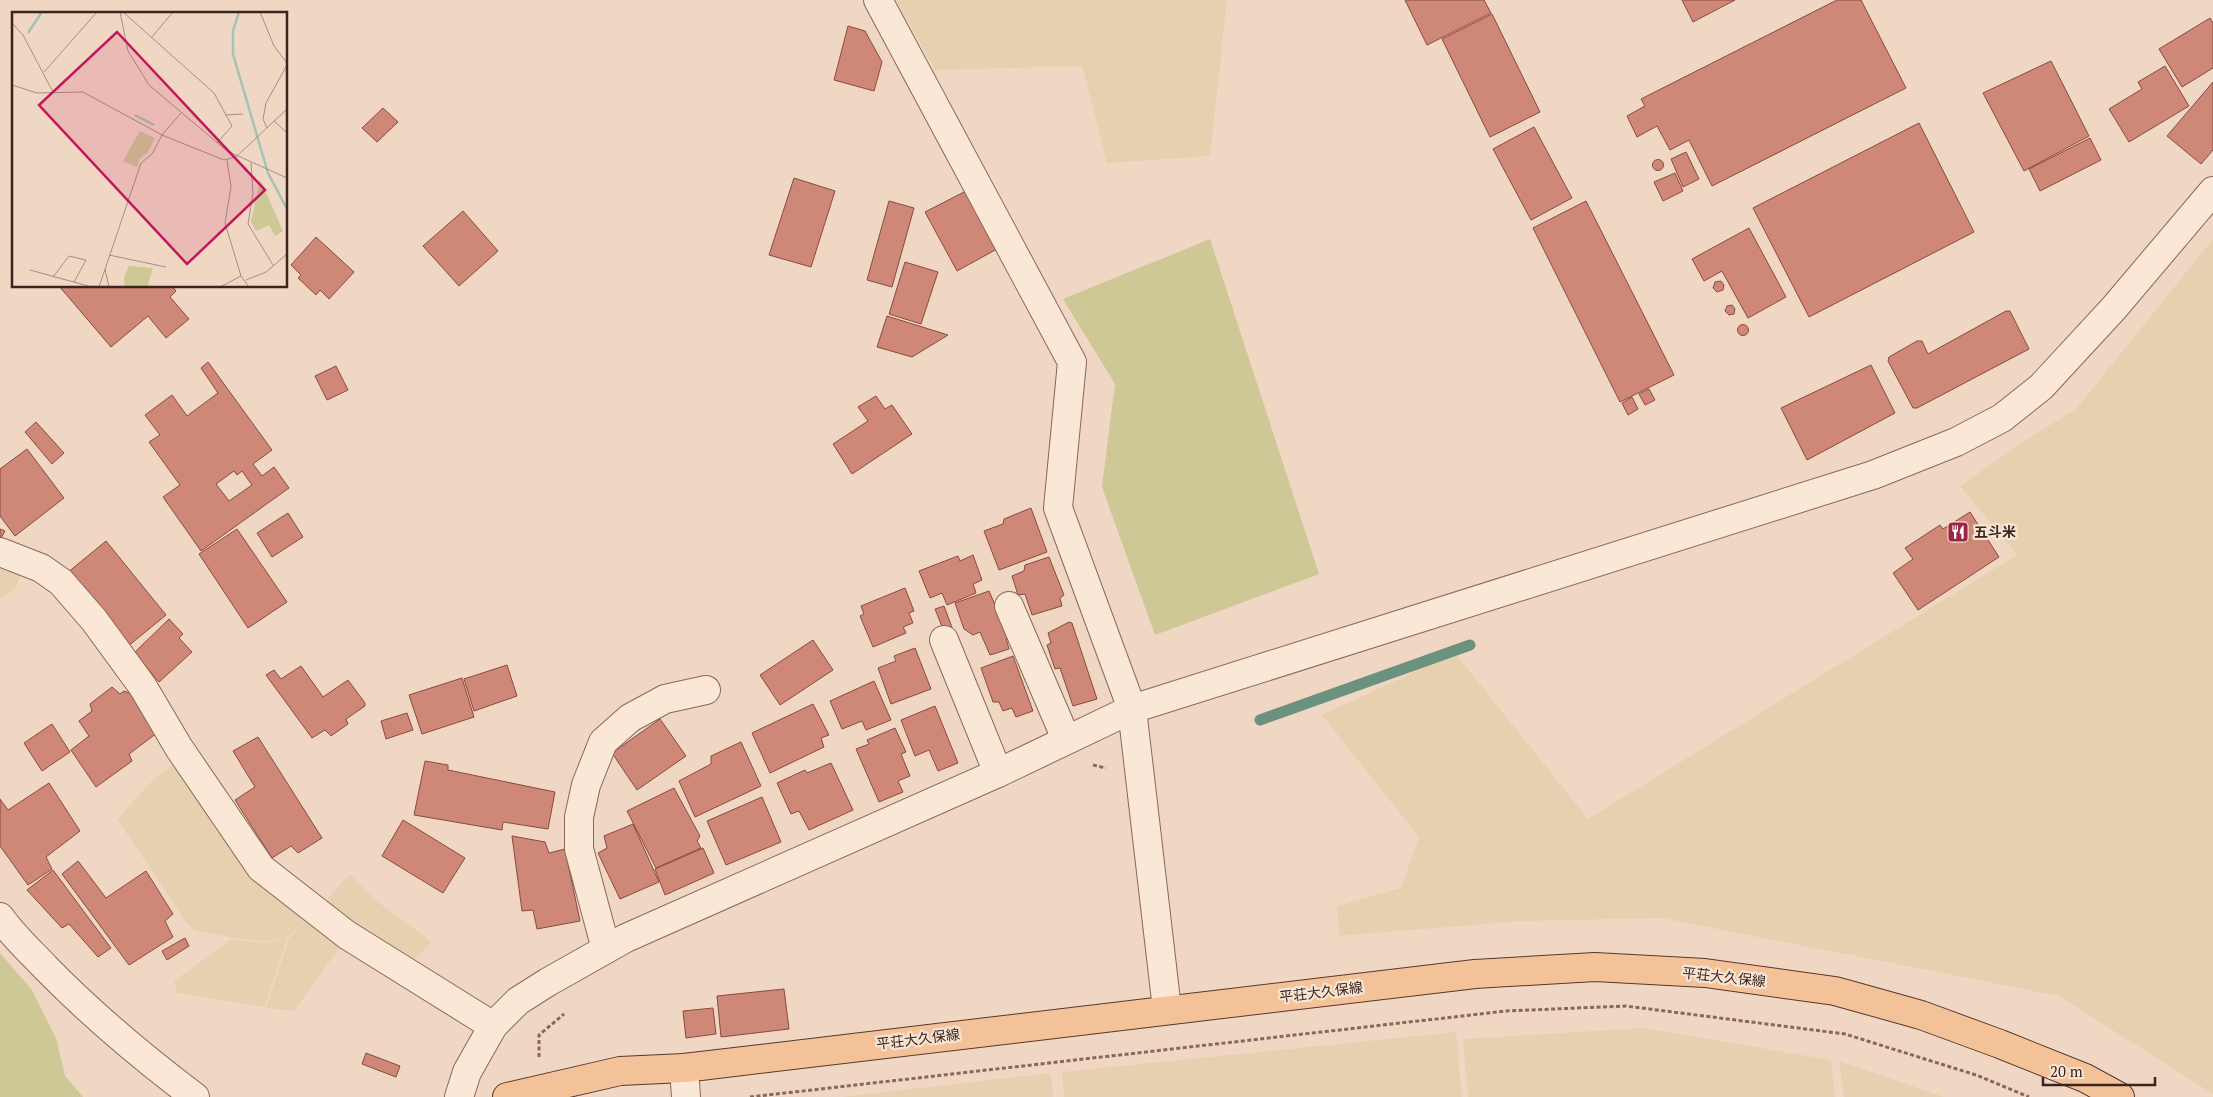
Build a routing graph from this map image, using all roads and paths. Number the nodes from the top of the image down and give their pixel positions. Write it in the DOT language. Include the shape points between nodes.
graph roads {
  1 [pos="878,0"];
  2 [pos="2212,194"];
  3 [pos="0,552"];
  4 [pos="1009,606"];
  5 [pos="944,640"];
  6 [pos="706,690"];
  7 [pos="1132,709"];
  8 [pos="1066,739"];
  9 [pos="998,773"];
  10 [pos="0,917"];
  11 [pos="606,949"];
  12 [pos="1167,1009"];
  13 [pos="493,1026"];
  14 [pos="684,1068"];
  15 [pos="195,1097"];
  16 [pos="458,1097"];
  17 [pos="507,1097"];
  18 [pos="686,1097"];
  19 [pos="750,1097"];
  20 [pos="2029,1097"];
  21 [pos="2120,1097"];
  1 -- 7 [label="street" via="1072,362 1058,508"];
  2 -- 7 [label="street" via="2041,388 2002,418 1956,442 1873,475"];
  3 -- 13 [label="street" via="41,568 61,582 94,620 143,687 179,748 261,868 348,935"];
  4 -- 8 [label="street"];
  5 -- 9 [label="street"];
  6 -- 11 [label="street" via="665,699 630,718 603,742 586,785 579,818 579,849"];
  7 -- 8 [label="street"];
  7 -- 12 [label="street"];
  8 -- 9 [label="street"];
  9 -- 11 [label="street"];
  10 -- 15 [label="street" via="68,991 139,1054"];
  11 -- 13 [label="street" via="518,1001"];
  12 -- 14 [label="main road, 平荘大久保線"];
  12 -- 21 [label="main road, 平荘大久保線" via="1476,974 1595,967 1705,973 1835,991 1921,1015 2077,1075"];
  13 -- 16 [label="street" via="467,1072"];
  14 -- 17 [label="main road, 平荘大久保線" via="620,1071"];
  14 -- 18 [label="street"];
  19 -- 20 [label="path" via="1506,1011 1626,1006 1845,1034 1976,1075"];
}
